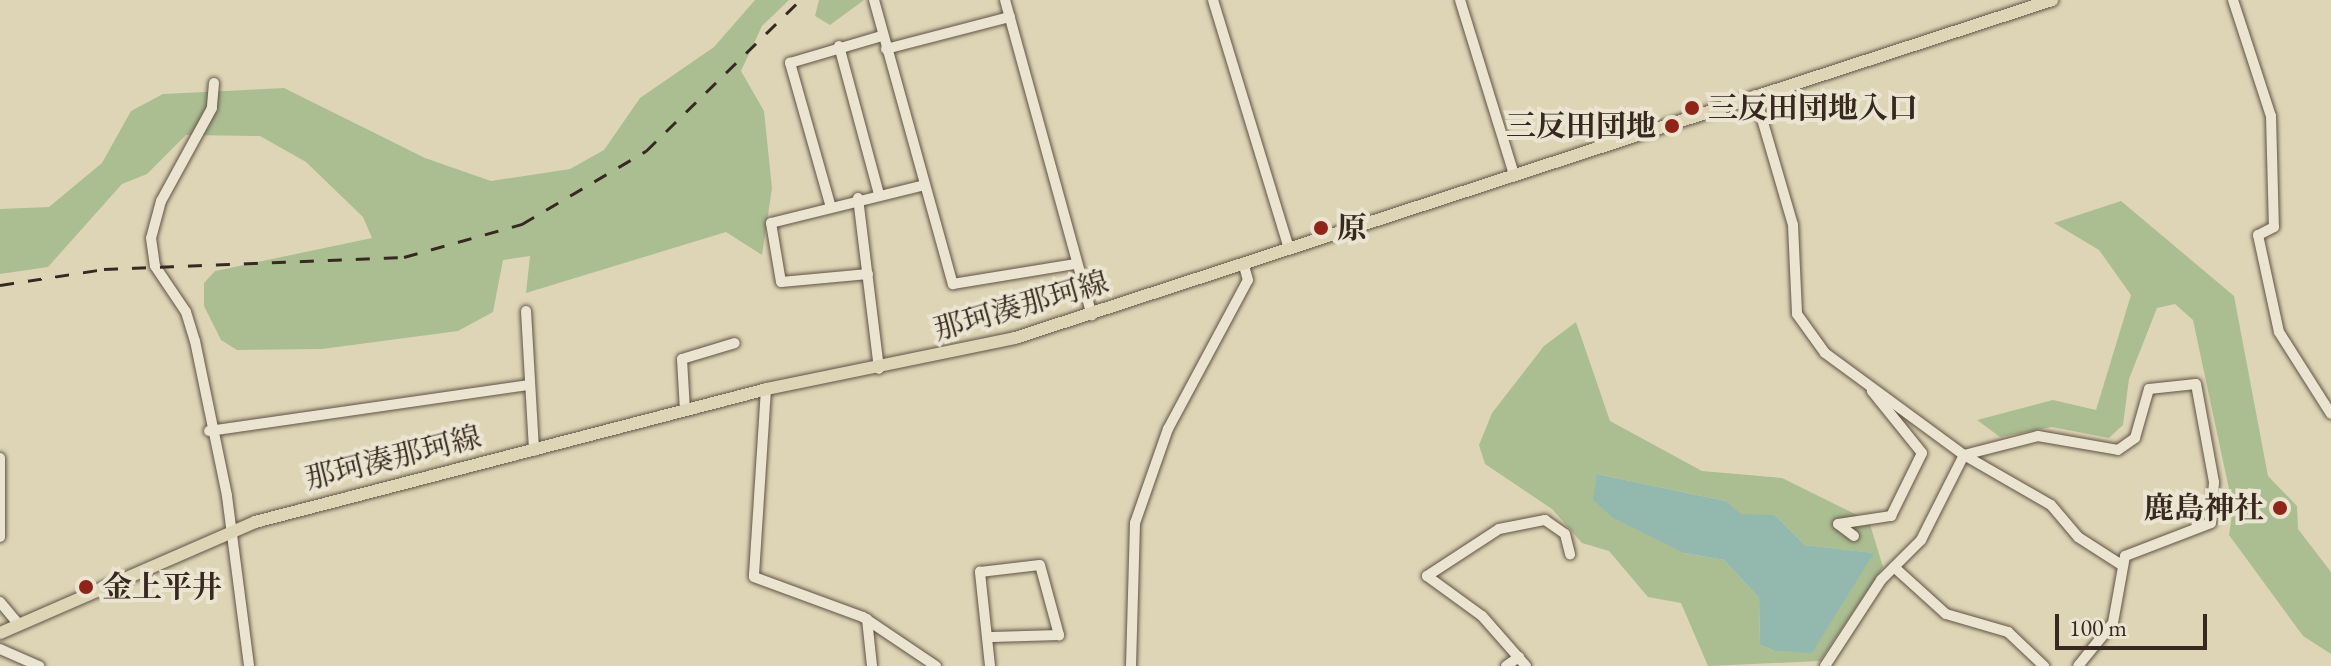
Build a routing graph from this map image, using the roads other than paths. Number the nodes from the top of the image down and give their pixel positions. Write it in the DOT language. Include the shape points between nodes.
graph roads {
  1 [pos="874,0"];
  2 [pos="1005,0"];
  3 [pos="1213,0"];
  4 [pos="1460,0"];
  5 [pos="2052,0"];
  6 [pos="2233,0"];
  7 [pos="1010,17"];
  8 [pos="882,36"];
  9 [pos="839,46"];
  10 [pos="886,49"];
  11 [pos="214,83"];
  12 [pos="1755,95"];
  13 [pos="1513,171"];
  14 [pos="924,185"];
  15 [pos="879,194"];
  16 [pos="858,198"];
  17 [pos="830,204"];
  18 [pos="1288,246"];
  19 [pos="1243,263"];
  20 [pos="1075,264"];
  21 [pos="868,274"];
  22 [pos="526,311"];
  23 [pos="1092,315"];
  24 [pos="735,343"];
  25 [pos="879,369"];
  26 [pos="530,385"];
  27 [pos="766,389"];
  28 [pos="1872,390"];
  29 [pos="685,411"];
  30 [pos="2331,414"];
  31 [pos="209,431"];
  32 [pos="534,451"];
  33 [pos="1964,455"];
  34 [pos="0,458"];
  35 [pos="231,531"];
  36 [pos="1854,536"];
  37 [pos="0,537"];
  38 [pos="1570,554"];
  39 [pos="2120,564"];
  40 [pos="1894,567"];
  41 [pos="0,602"];
  42 [pos="867,619"];
  43 [pos="19,625"];
  44 [pos="0,633"];
  45 [pos="992,637"];
  46 [pos="0,649"];
  47 [pos="1522,661"];
  48 [pos="39,666"];
  49 [pos="249,666"];
  50 [pos="872,666"];
  51 [pos="936,666"];
  52 [pos="990,666"];
  53 [pos="1131,666"];
  54 [pos="1506,666"];
  55 [pos="1825,666"];
  56 [pos="2044,666"];
  57 [pos="2078,666"];
  1 -- 8 [label="street"];
  2 -- 7 [label="street"];
  3 -- 18 [label="street"];
  4 -- 13 [label="street"];
  5 -- 12 [label="main road, 那珂湊那珂線"];
  6 -- 30 [label="street" via="2271,116 2274,227 2258,235 2268,288 2283,346"];
  7 -- 10 [label="street"];
  7 -- 20 [label="street"];
  8 -- 9 [label="street"];
  8 -- 10 [label="street"];
  9 -- 15 [label="street"];
  9 -- 17 [label="street" via="790,63"];
  10 -- 14 [label="street"];
  11 -- 31 [label="street" via="212,108 161,201 151,238 155,266 190,326"];
  12 -- 13 [label="main road, 那珂湊那珂線"];
  12 -- 28 [label="street" via="1793,225 1797,314 1825,353"];
  13 -- 18 [label="main road, 那珂湊那珂線"];
  14 -- 15 [label="street"];
  14 -- 20 [label="street" via="953,284"];
  15 -- 16 [label="street"];
  16 -- 17 [label="street"];
  16 -- 21 [label="street"];
  17 -- 21 [label="street" via="771,223 781,282"];
  18 -- 19 [label="main road, 那珂湊那珂線"];
  19 -- 23 [label="main road, 那珂湊那珂線"];
  19 -- 53 [label="street" via="1248,280 1180,403 1135,523"];
  20 -- 23 [label="street"];
  21 -- 25 [label="street"];
  22 -- 26 [label="street"];
  23 -- 25 [label="main road, 那珂湊那珂線"];
  24 -- 29 [label="street" via="682,359"];
  25 -- 27 [label="main road, 那珂湊那珂線"];
  26 -- 31 [label="street"];
  26 -- 32 [label="street"];
  27 -- 29 [label="main road, 那珂湊那珂線"];
  27 -- 42 [label="street" via="754,577"];
  28 -- 33 [label="street"];
  28 -- 36 [label="street" via="1922,453 1891,516 1838,524"];
  29 -- 32 [label="main road, 那珂湊那珂線"];
  31 -- 35 [label="street"];
  32 -- 35 [label="main road, 那珂湊那珂線"];
  33 -- 39 [label="street" via="2051,505 2078,537"];
  33 -- 39 [label="street" via="2038,436 2118,450 2135,438 2149,389 2196,384 2214,482 2211,523 2194,535 2131,550"];
  33 -- 40 [label="street" via="1921,540"];
  34 -- 37 [label="street"];
  35 -- 43 [label="main road, 那珂湊那珂線"];
  35 -- 49 [label="street"];
  38 -- 47 [label="street" via="1565,534 1545,520 1499,529 1427,576 1482,616"];
  39 -- 57 [label="street" via="2113,623"];
  40 -- 55 [label="street"];
  40 -- 56 [label="street" via="1946,614 1998,627"];
  41 -- 43 [label="street"];
  42 -- 50 [label="street"];
  42 -- 51 [label="street"];
  43 -- 44 [label="main road, 那珂湊那珂線"];
  45 -- 45 [label="street" via="980,572 1040,565 1059,635"];
  45 -- 52 [label="street"];
  46 -- 48 [label="street"];
  47 -- 54 [label="street"];
}
